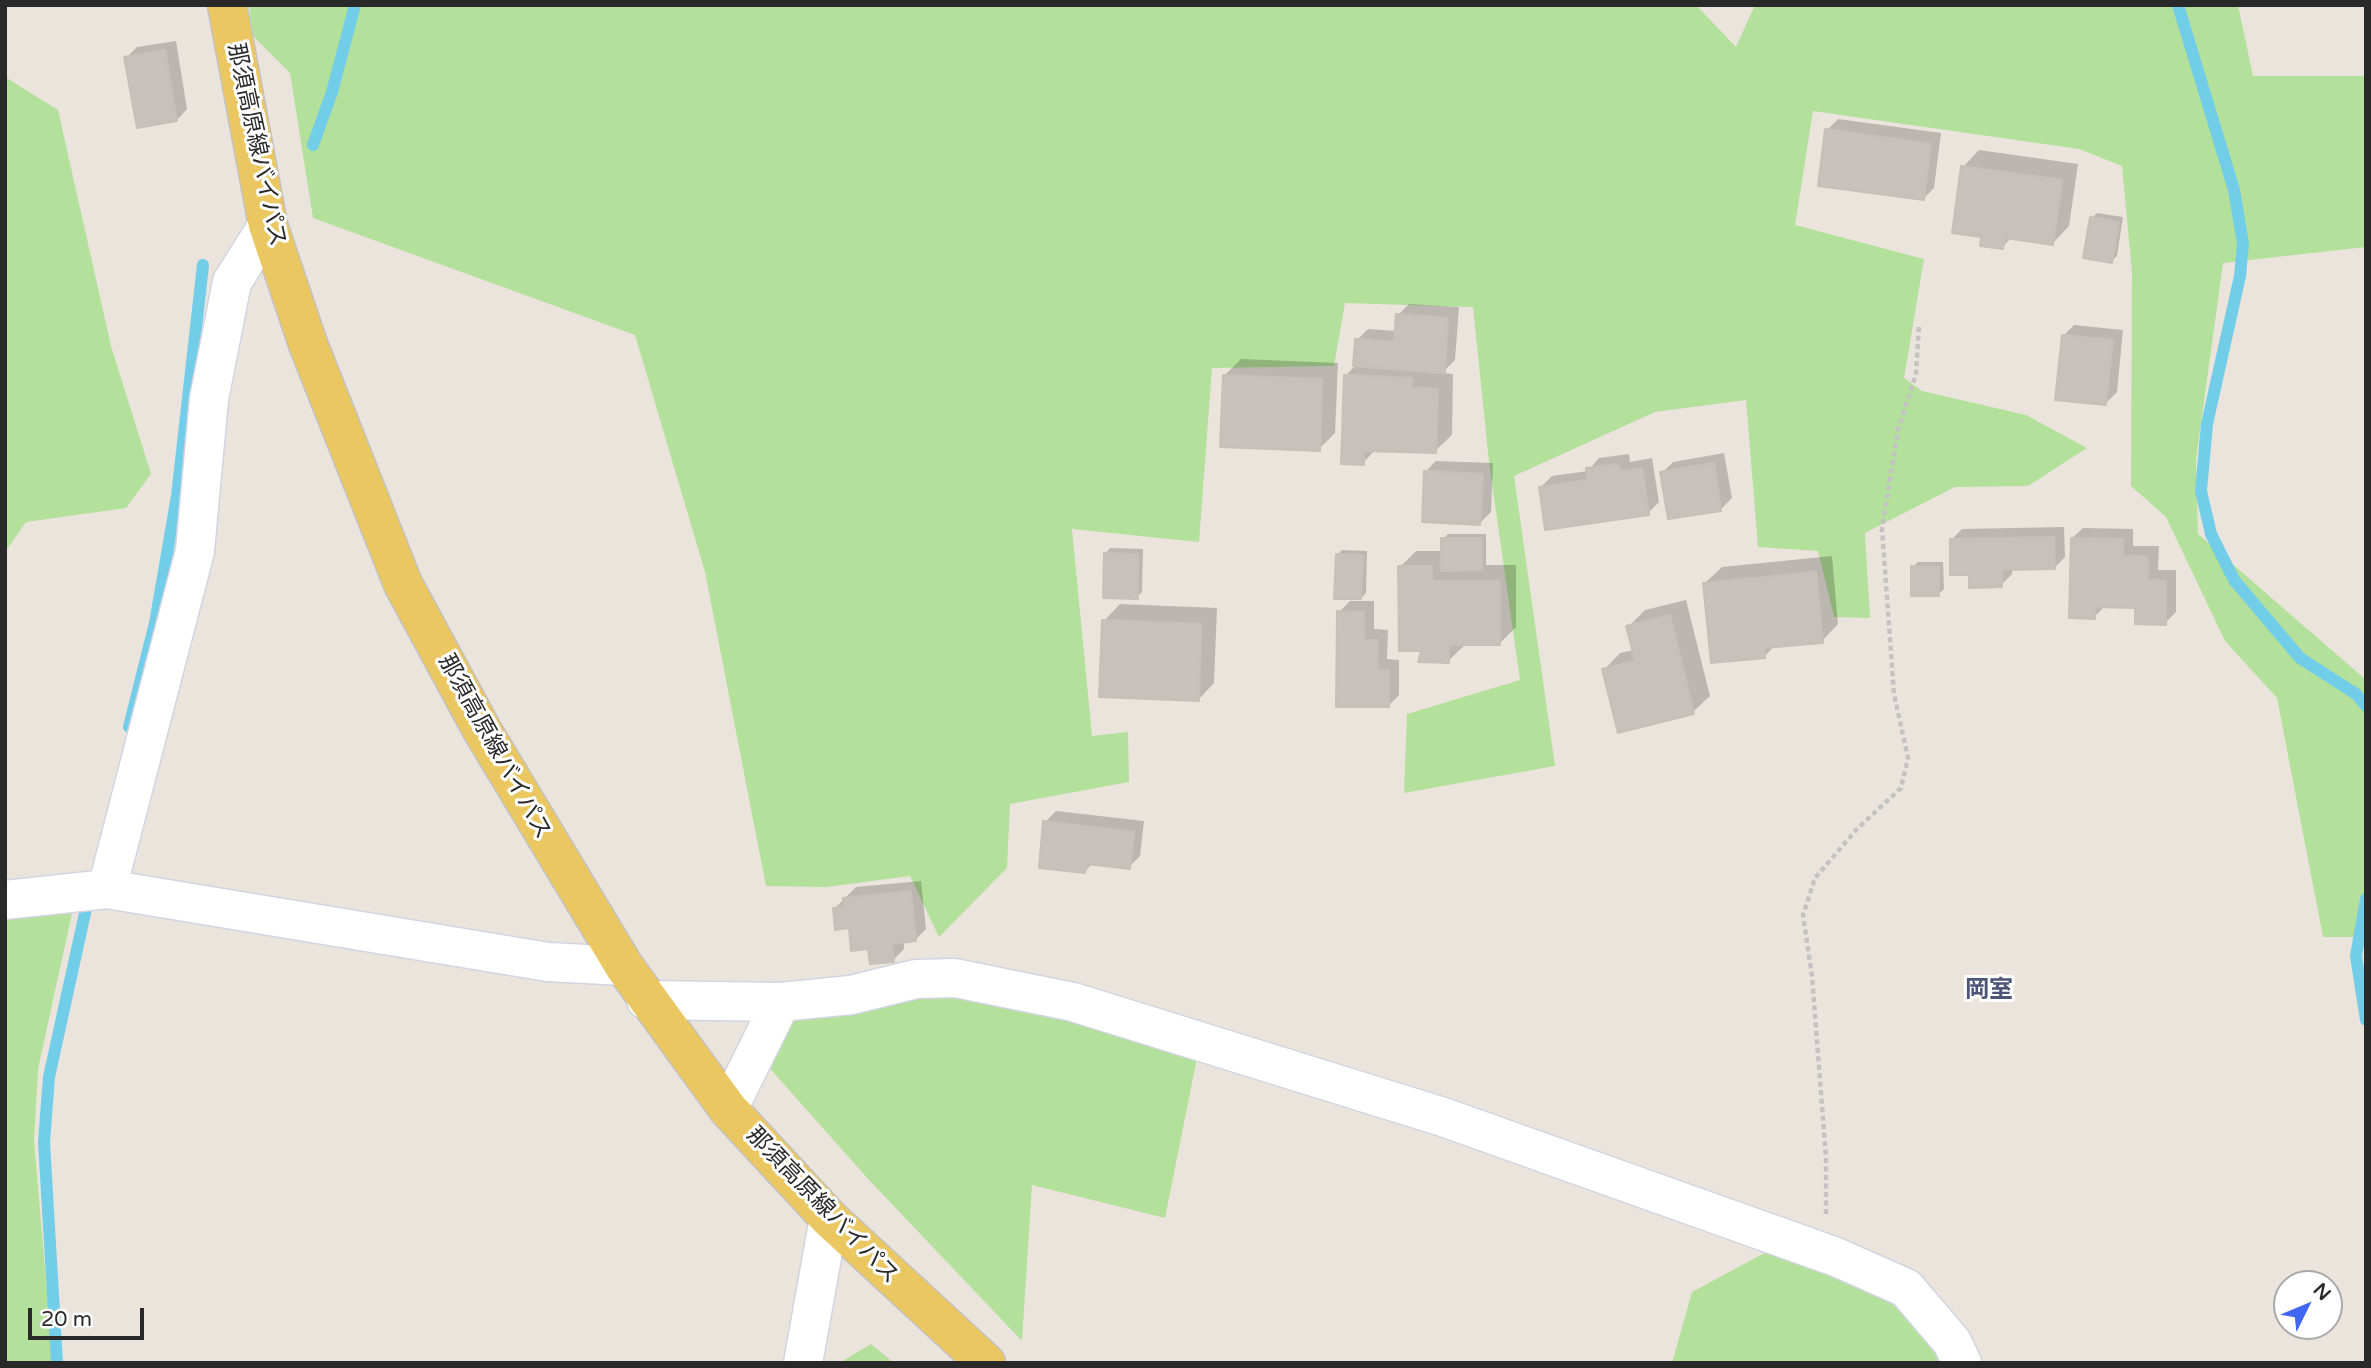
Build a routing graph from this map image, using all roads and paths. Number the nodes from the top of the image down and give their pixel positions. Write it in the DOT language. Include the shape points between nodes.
graph roads {
  1 [pos="227,5"];
  2 [pos="268,225"];
  3 [pos="1919,325"];
  4 [pos="107,889"];
  5 [pos="5,900"];
  6 [pos="624,966"];
  7 [pos="646,1000"];
  8 [pos="781,1002"];
  9 [pos="728,1109"];
  10 [pos="829,1218"];
  11 [pos="1827,1254"];
  12 [pos="803,1363"];
  13 [pos="986,1363"];
  14 [pos="1962,1363"];
  1 -- 2 [label="main road, 那須高原線バイパス"];
  2 -- 4 [label="street" via="232,282 209,399 195,551"];
  2 -- 6 [label="main road, 那須高原線バイパス" via="308,344 403,583 482,730"];
  3 -- 11 [label="path" via="1916,374 1898,430 1882,529 1894,694 1908,758 1901,788 1815,877 1803,915 1826,1158"];
  4 -- 5 [label="street"];
  4 -- 6 [label="street" via="548,962"];
  6 -- 7 [label="main road, 那須高原線バイパス"];
  7 -- 8 [label="street"];
  7 -- 9 [label="main road, 那須高原線バイパス"];
  8 -- 9 [label="street"];
  8 -- 11 [label="street" via="851,995 916,979 955,978 1073,1002 1443,1117"];
  9 -- 10 [label="main road, 那須高原線バイパス"];
  10 -- 12 [label="street"];
  10 -- 13 [label="main road, 那須高原線バイパス"];
  11 -- 14 [label="street" via="1906,1288 1952,1342"];
}
